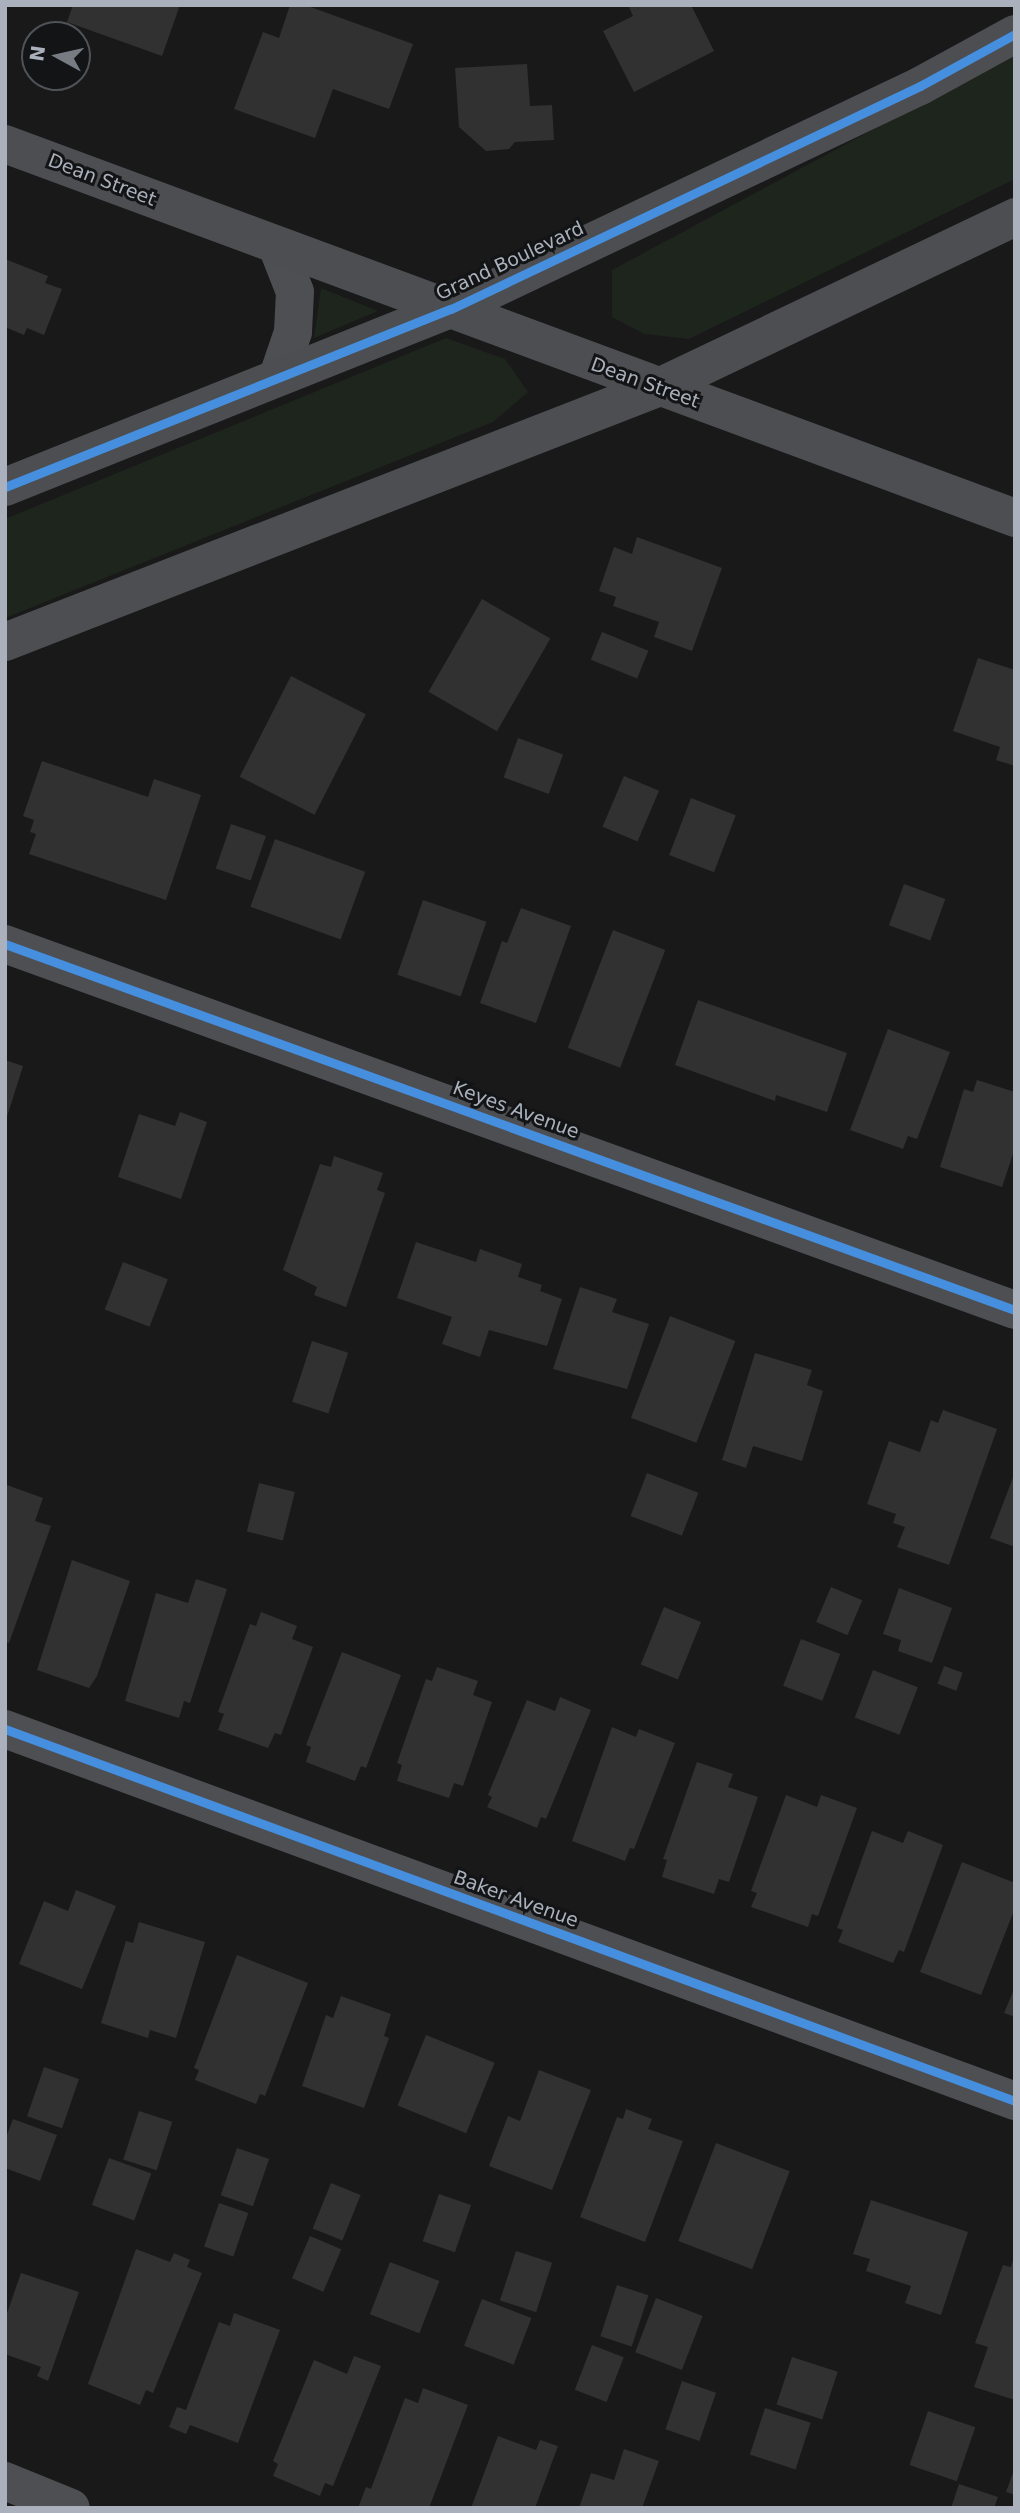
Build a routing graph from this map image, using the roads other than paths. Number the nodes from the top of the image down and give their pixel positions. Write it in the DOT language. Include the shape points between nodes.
graph roads {
  1 [pos="1015,34"];
  2 [pos="5,144"];
  3 [pos="1015,217"];
  4 [pos="277,246"];
  5 [pos="451,309"];
  6 [pos="278,376"];
  7 [pos="657,388"];
  8 [pos="5,487"];
  9 [pos="1015,518"];
  10 [pos="5,642"];
  11 [pos="5,944"];
  12 [pos="1015,1310"];
  13 [pos="5,1729"];
  14 [pos="1015,2101"];
  15 [pos="5,2481"];
  16 [pos="71,2508"];
  1 -- 5 [label="street, Grand Boulevard" via="920,86"];
  2 -- 4 [label="street, Dean Street"];
  3 -- 7 [label="street"];
  4 -- 5 [label="street, Dean Street"];
  4 -- 6 [label="street" via="295,292 293,332"];
  5 -- 6 [label="street, Grand Boulevard"];
  5 -- 7 [label="street, Dean Street"];
  6 -- 8 [label="street, Grand Boulevard"];
  7 -- 9 [label="street, Dean Street"];
  7 -- 10 [label="street"];
  11 -- 12 [label="street, Keyes Avenue"];
  13 -- 14 [label="street, Baker Avenue"];
  15 -- 16 [label="street"];
}
